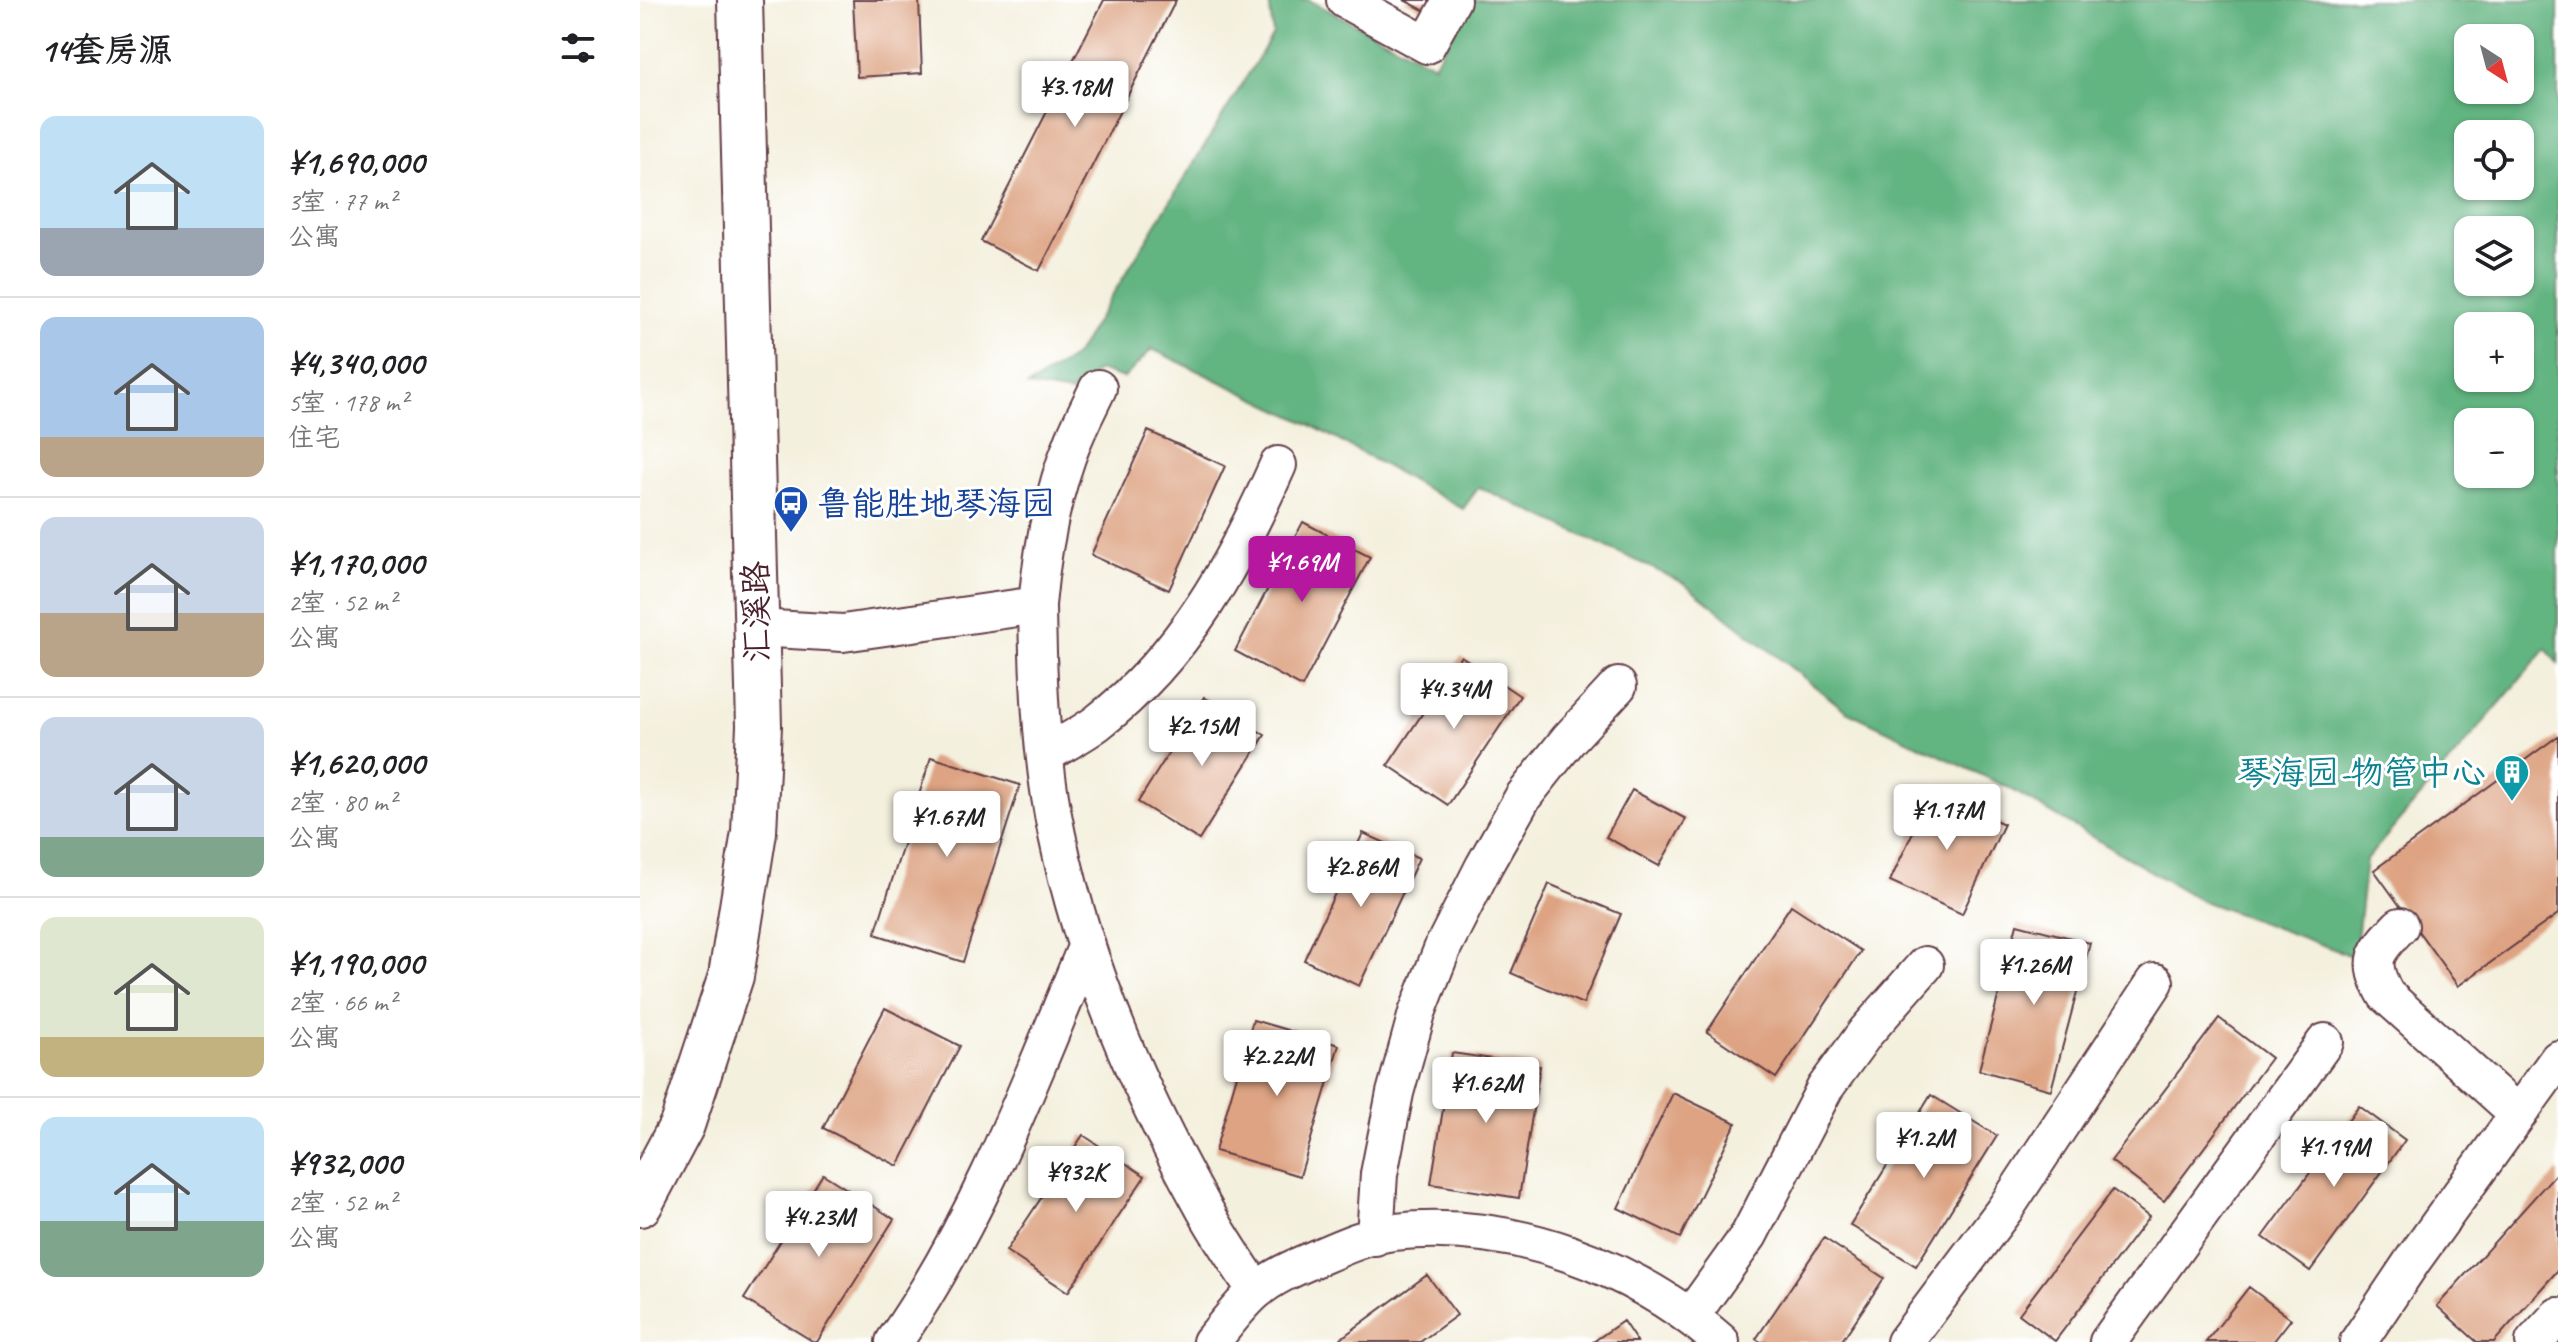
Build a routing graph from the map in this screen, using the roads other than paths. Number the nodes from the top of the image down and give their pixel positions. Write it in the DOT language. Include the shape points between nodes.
graph roads {
  1 [pos="740,0"];
  2 [pos="1345,0"];
  3 [pos="1452,0"];
  4 [pos="1098,388"];
  5 [pos="1278,465"];
  6 [pos="1037,605"];
  7 [pos="756,628"];
  8 [pos="1618,686"];
  9 [pos="1045,755"];
  10 [pos="2400,926"];
  11 [pos="1087,945"];
  12 [pos="1925,965"];
  13 [pos="2155,982"];
  14 [pos="2325,1042"];
  15 [pos="2558,1059"];
  16 [pos="2517,1113"];
  17 [pos="640,1204"];
  18 [pos="1375,1237"];
  19 [pos="1256,1291"];
  20 [pos="1691,1316"];
  21 [pos="2558,1316"];
  22 [pos="894,1342"];
  23 [pos="1211,1342"];
  24 [pos="1721,1342"];
  25 [pos="1905,1342"];
  26 [pos="2108,1342"];
  27 [pos="2358,1342"];
  28 [pos="2534,1342"];
  1 -- 7 [label="street, 汇溪路"];
  2 -- 3 [label="street" via="1427,45"];
  4 -- 6 [label="street" via="1058,487"];
  5 -- 9 [label="street" via="1246,536 1205,607 1164,658 1096,724"];
  6 -- 7 [label="street" via="843,633"];
  6 -- 9 [label="street"];
  7 -- 17 [label="street, 汇溪路" via="754,832 731,976 682,1125"];
  8 -- 18 [label="street" via="1523,797 1443,947 1417,1013 1395,1093 1379,1174"];
  9 -- 11 [label="street" via="1056,833"];
  10 -- 16 [label="street" via="2378,948 2374,974 2386,995"];
  11 -- 19 [label="street" via="1161,1129"];
  11 -- 22 [label="street" via="990,1171"];
  12 -- 20 [label="street" via="1825,1088 1749,1235"];
  13 -- 25 [label="street" via="2005,1209"];
  14 -- 26 [label="street"];
  15 -- 16 [label="street"];
  16 -- 27 [label="street"];
  18 -- 19 [label="street" via="1295,1267"];
  18 -- 20 [label="street" via="1442,1231 1545,1246 1641,1285"];
  19 -- 23 [label="street"];
  20 -- 24 [label="street"];
  21 -- 28 [label="street"];
}
